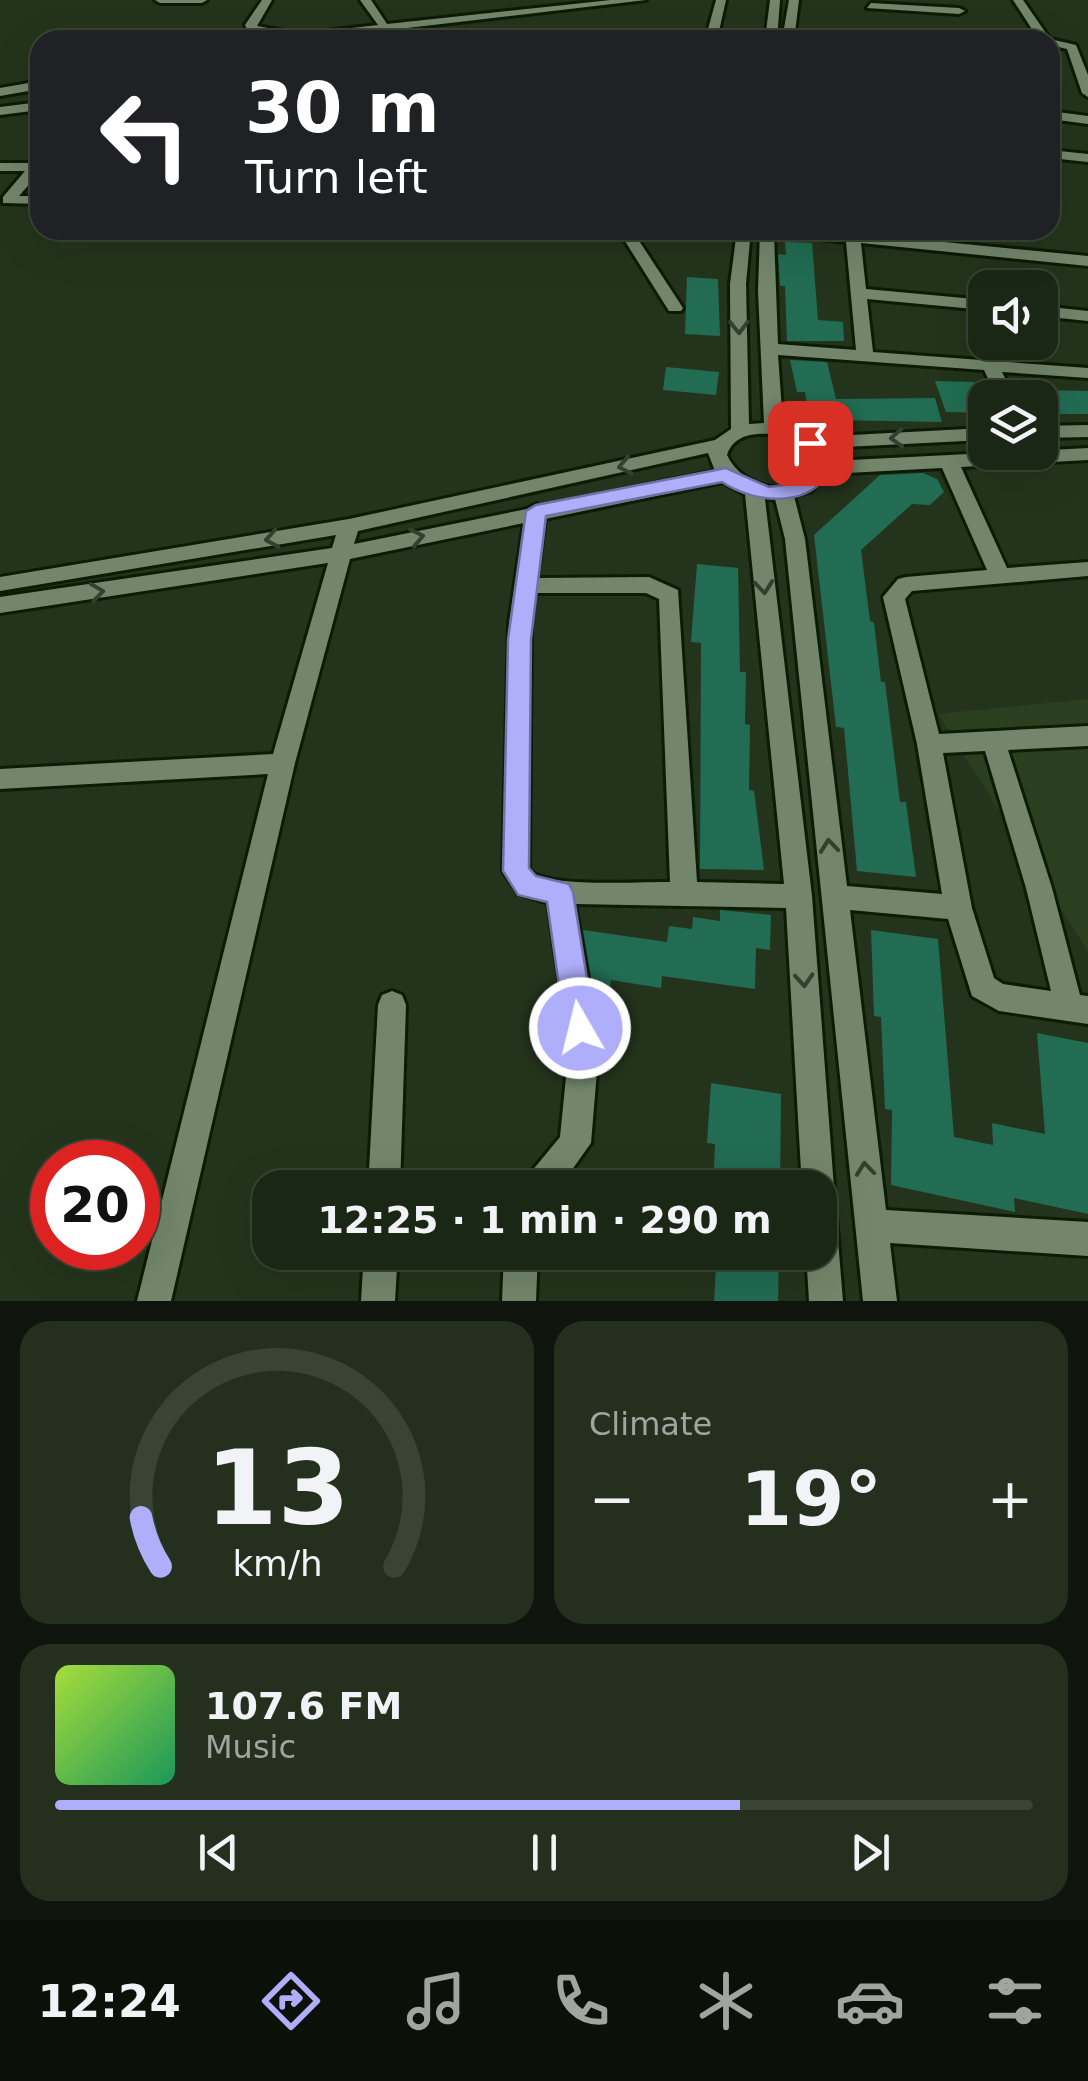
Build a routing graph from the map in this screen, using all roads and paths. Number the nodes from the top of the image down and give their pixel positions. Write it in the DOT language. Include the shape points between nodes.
graph roads {
  1 [pos="160,0"];
  2 [pos="202,0"];
  3 [pos="267,0"];
  4 [pos="365,0"];
  5 [pos="458,0"];
  6 [pos="578,0"];
  7 [pos="641,0"];
  8 [pos="721,0"];
  9 [pos="775,0"];
  10 [pos="794,0"];
  11 [pos="1018,0"];
  12 [pos="871,3"];
  13 [pos="955,6"];
  14 [pos="506,8"];
  15 [pos="457,14"];
  16 [pos="382,23"];
  17 [pos="258,30"];
  18 [pos="338,30"];
  19 [pos="371,30"];
  20 [pos="714,30"];
  21 [pos="773,30"];
  22 [pos="790,30"];
  23 [pos="872,30"];
  24 [pos="966,30"];
  25 [pos="1039,30"];
  26 [pos="1060,44"];
  27 [pos="1082,56"];
  28 [pos="30,87"];
  29 [pos="0,92"];
  30 [pos="1088,93"];
  31 [pos="30,107"];
  32 [pos="0,111"];
  33 [pos="1060,117"];
  34 [pos="1088,120"];
  35 [pos="1060,155"];
  36 [pos="1088,158"];
  37 [pos="30,165"];
  38 [pos="0,167"];
  39 [pos="30,174"];
  40 [pos="30,201"];
  41 [pos="3,203"];
  42 [pos="632,240"];
  43 [pos="743,240"];
  44 [pos="767,240"];
  45 [pos="853,240"];
  46 [pos="884,240"];
  47 [pos="1088,262"];
  48 [pos="857,293"];
  49 [pos="968,304"];
  50 [pos="675,308"];
  51 [pos="1058,313"];
  52 [pos="1088,316"];
  53 [pos="771,349"];
  54 [pos="865,354"];
  55 [pos="991,366"];
  56 [pos="1088,373"];
  57 [pos="998,380"];
  58 [pos="774,428"];
  59 [pos="740,431"];
  60 [pos="1088,431"];
  61 [pos="1058,432"];
  62 [pos="968,435"];
  63 [pos="810,443"];
  64 [pos="720,445"];
  65 [pos="1088,454"];
  66 [pos="948,459"];
  67 [pos="822,468"];
  68 [pos="726,475"];
  69 [pos="754,490"];
  70 [pos="784,493"];
  71 [pos="536,511"];
  72 [pos="349,526"];
  73 [pos="342,554"];
  74 [pos="1082,569"];
  75 [pos="999,573"];
  76 [pos="0,584"];
  77 [pos="525,586"];
  78 [pos="1088,594"];
  79 [pos="0,606"];
  80 [pos="1088,736"];
  81 [pos="994,742"];
  82 [pos="929,744"];
  83 [pos="283,763"];
  84 [pos="0,779"];
  85 [pos="560,892"];
  86 [pos="684,894"];
  87 [pos="799,896"];
  88 [pos="835,898"];
  89 [pos="958,908"];
  90 [pos="392,1005"];
  91 [pos="1078,1008"];
  92 [pos="385,1170"];
  93 [pos="553,1170"];
  94 [pos="817,1170"];
  95 [pos="871,1225"];
  96 [pos="1088,1238"];
  97 [pos="380,1270"];
  98 [pos="521,1270"];
  99 [pos="824,1270"];
  100 [pos="154,1301"];
  101 [pos="378,1301"];
  102 [pos="520,1301"];
  103 [pos="826,1301"];
  104 [pos="880,1301"];
  1 -- 2 [label="street"];
  3 -- 17 [label="street" via="251,25"];
  4 -- 16 [label="street"];
  5 -- 15 [label="street"];
  6 -- 14 [label="street"];
  7 -- 14 [label="street"];
  8 -- 20 [label="street"];
  9 -- 21 [label="street"];
  10 -- 22 [label="street"];
  11 -- 25 [label="street"];
  12 -- 13 [label="street"];
  12 -- 23 [label="street"];
  13 -- 24 [label="street"];
  14 -- 15 [label="street"];
  14 -- 19 [label="street"];
  15 -- 16 [label="street"];
  16 -- 18 [label="street"];
  26 -- 27 [label="street"];
  27 -- 30 [label="street"];
  28 -- 29 [label="street"];
  31 -- 32 [label="street"];
  33 -- 34 [label="street"];
  35 -- 36 [label="street"];
  37 -- 38 [label="street"];
  39 -- 41 [label="street"];
  40 -- 41 [label="street"];
  42 -- 50 [label="street"];
  43 -- 59 [label="street, one-way"];
  44 -- 53 [label="street"];
  45 -- 48 [label="street"];
  46 -- 47 [label="street" via="1022,249"];
  48 -- 49 [label="street"];
  48 -- 54 [label="street"];
  51 -- 52 [label="street"];
  53 -- 54 [label="street"];
  53 -- 58 [label="street"];
  54 -- 55 [label="street"];
  55 -- 56 [label="street"];
  55 -- 57 [label="street"];
  58 -- 59 [label="street"];
  58 -- 63 [label="street"];
  59 -- 64 [label="street"];
  60 -- 61 [label="street"];
  62 -- 63 [label="street, one-way"];
  63 -- 67 [label="street"];
  64 -- 68 [label="street"];
  64 -- 72 [label="street, one-way"];
  65 -- 66 [label="street"];
  66 -- 67 [label="street"];
  66 -- 75 [label="street"];
  67 -- 70 [label="street" via="816,480"];
  68 -- 69 [label="street"];
  68 -- 71 [label="street"];
  69 -- 70 [label="street"];
  69 -- 87 [label="street, one-way"];
  88 -- 70 [label="street, one-way" via="796,539"];
  73 -- 71 [label="street, one-way"];
  71 -- 77 [label="street"];
  72 -- 73 [label="street"];
  72 -- 76 [label="street, one-way"];
  79 -- 73 [label="street, one-way"];
  73 -- 83 [label="street"];
  74 -- 75 [label="street"];
  74 -- 78 [label="street"];
  75 -- 82 [label="street" via="906,584 896,592"];
  77 -- 85 [label="street" via="516,871 528,887"];
  77 -- 86 [label="street" via="649,585 670,595"];
  80 -- 81 [label="street"];
  81 -- 82 [label="street"];
  81 -- 91 [label="street"];
  82 -- 89 [label="street"];
  83 -- 84 [label="street"];
  83 -- 100 [label="street"];
  85 -- 86 [label="street"];
  85 -- 93 [label="street" via="584,1047 575,1143"];
  86 -- 87 [label="street"];
  87 -- 94 [label="street, one-way"];
  88 -- 89 [label="street"];
  95 -- 88 [label="street, one-way"];
  89 -- 91 [label="street" via="988,993"];
  90 -- 92 [label="street"];
  95 -- 96 [label="street"];
  95 -- 104 [label="street"];
  97 -- 101 [label="street"];
  98 -- 102 [label="street"];
  99 -- 103 [label="street"];
}
